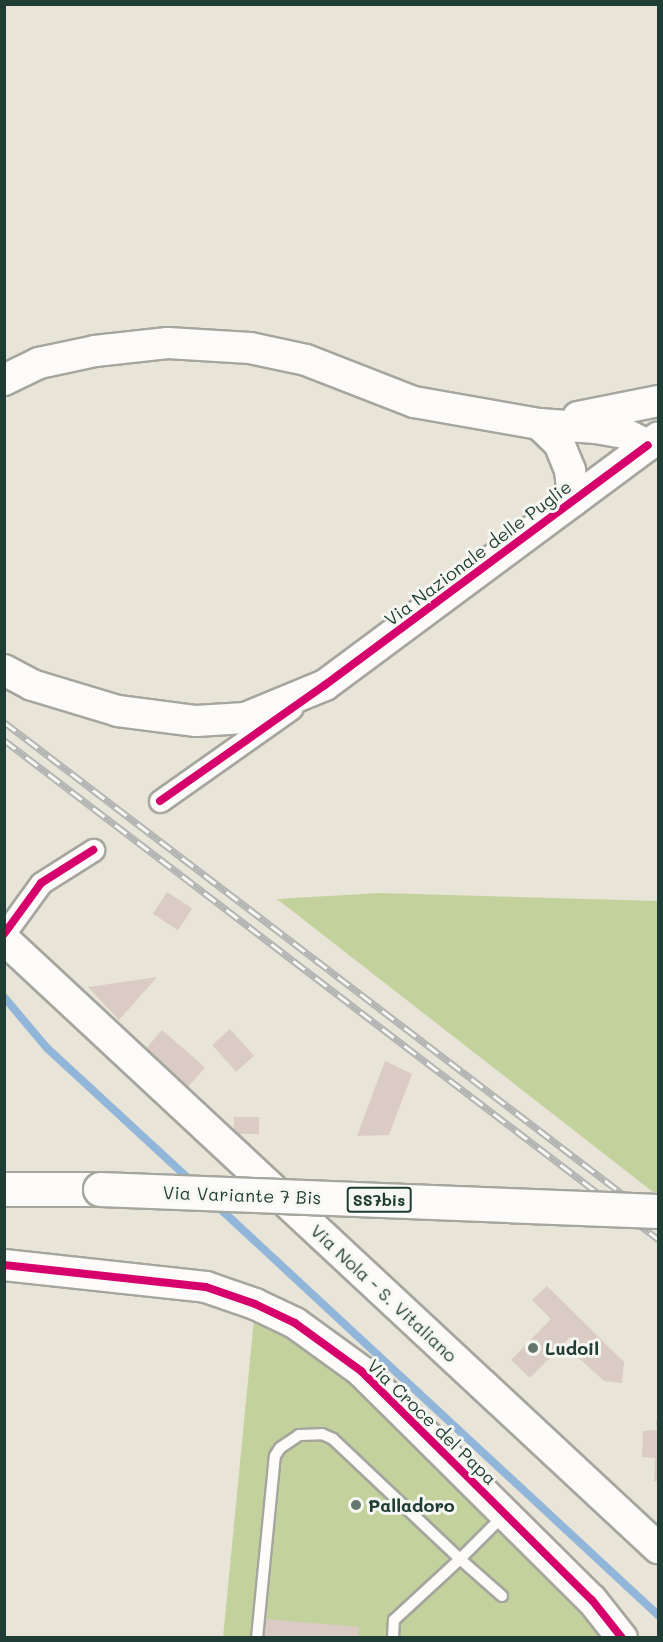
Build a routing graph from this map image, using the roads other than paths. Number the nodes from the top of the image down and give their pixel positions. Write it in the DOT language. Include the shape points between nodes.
graph roads {
  1 [pos="4,380"];
  2 [pos="658,401"];
  3 [pos="539,424"];
  4 [pos="645,448"];
  5 [pos="573,501"];
  6 [pos="4,670"];
  7 [pos="325,685"];
  8 [pos="160,801"];
  9 [pos="93,849"];
  10 [pos="4,934"];
  11 [pos="4,939"];
  12 [pos="4,1189"];
  13 [pos="658,1212"];
  14 [pos="4,1265"];
  15 [pos="505,1514"];
  16 [pos="658,1548"];
  17 [pos="460,1559"];
  18 [pos="502,1596"];
  19 [pos="256,1638"];
  20 [pos="393,1638"];
  21 [pos="622,1638"];
  1 -- 3 [label="main road" via="39,363 95,351 168,343 250,348 306,360 414,402"];
  2 -- 3 [label="main road"];
  3 -- 4 [label="main road" via="624,433"];
  3 -- 5 [label="main road" via="559,443 570,470"];
  4 -- 5 [label="main road, Via Nazionale delle Puglie"];
  5 -- 7 [label="main road, Via Nazionale delle Puglie"];
  6 -- 7 [label="main road, Via Nazionale delle Puglie" via="32,685 118,711 196,721 245,718"];
  7 -- 8 [label="street"];
  9 -- 10 [label="street" via="41,884"];
  11 -- 16 [label="main road, Via Nola - S. Vitaliano"];
  12 -- 13 [label="main road, Via Variante 7 Bis / SS7bis, bridge" via="100,1189"];
  14 -- 15 [label="main road, Via Croce del Papa" via="206,1287 295,1323 361,1371"];
  15 -- 17 [label="lane"];
  15 -- 21 [label="main road, Via Croce del Papa" via="592,1600"];
  17 -- 18 [label="lane"];
  17 -- 19 [label="lane" via="333,1439 322,1434 298,1435 275,1456"];
  17 -- 20 [label="lane" via="394,1620"];
}
